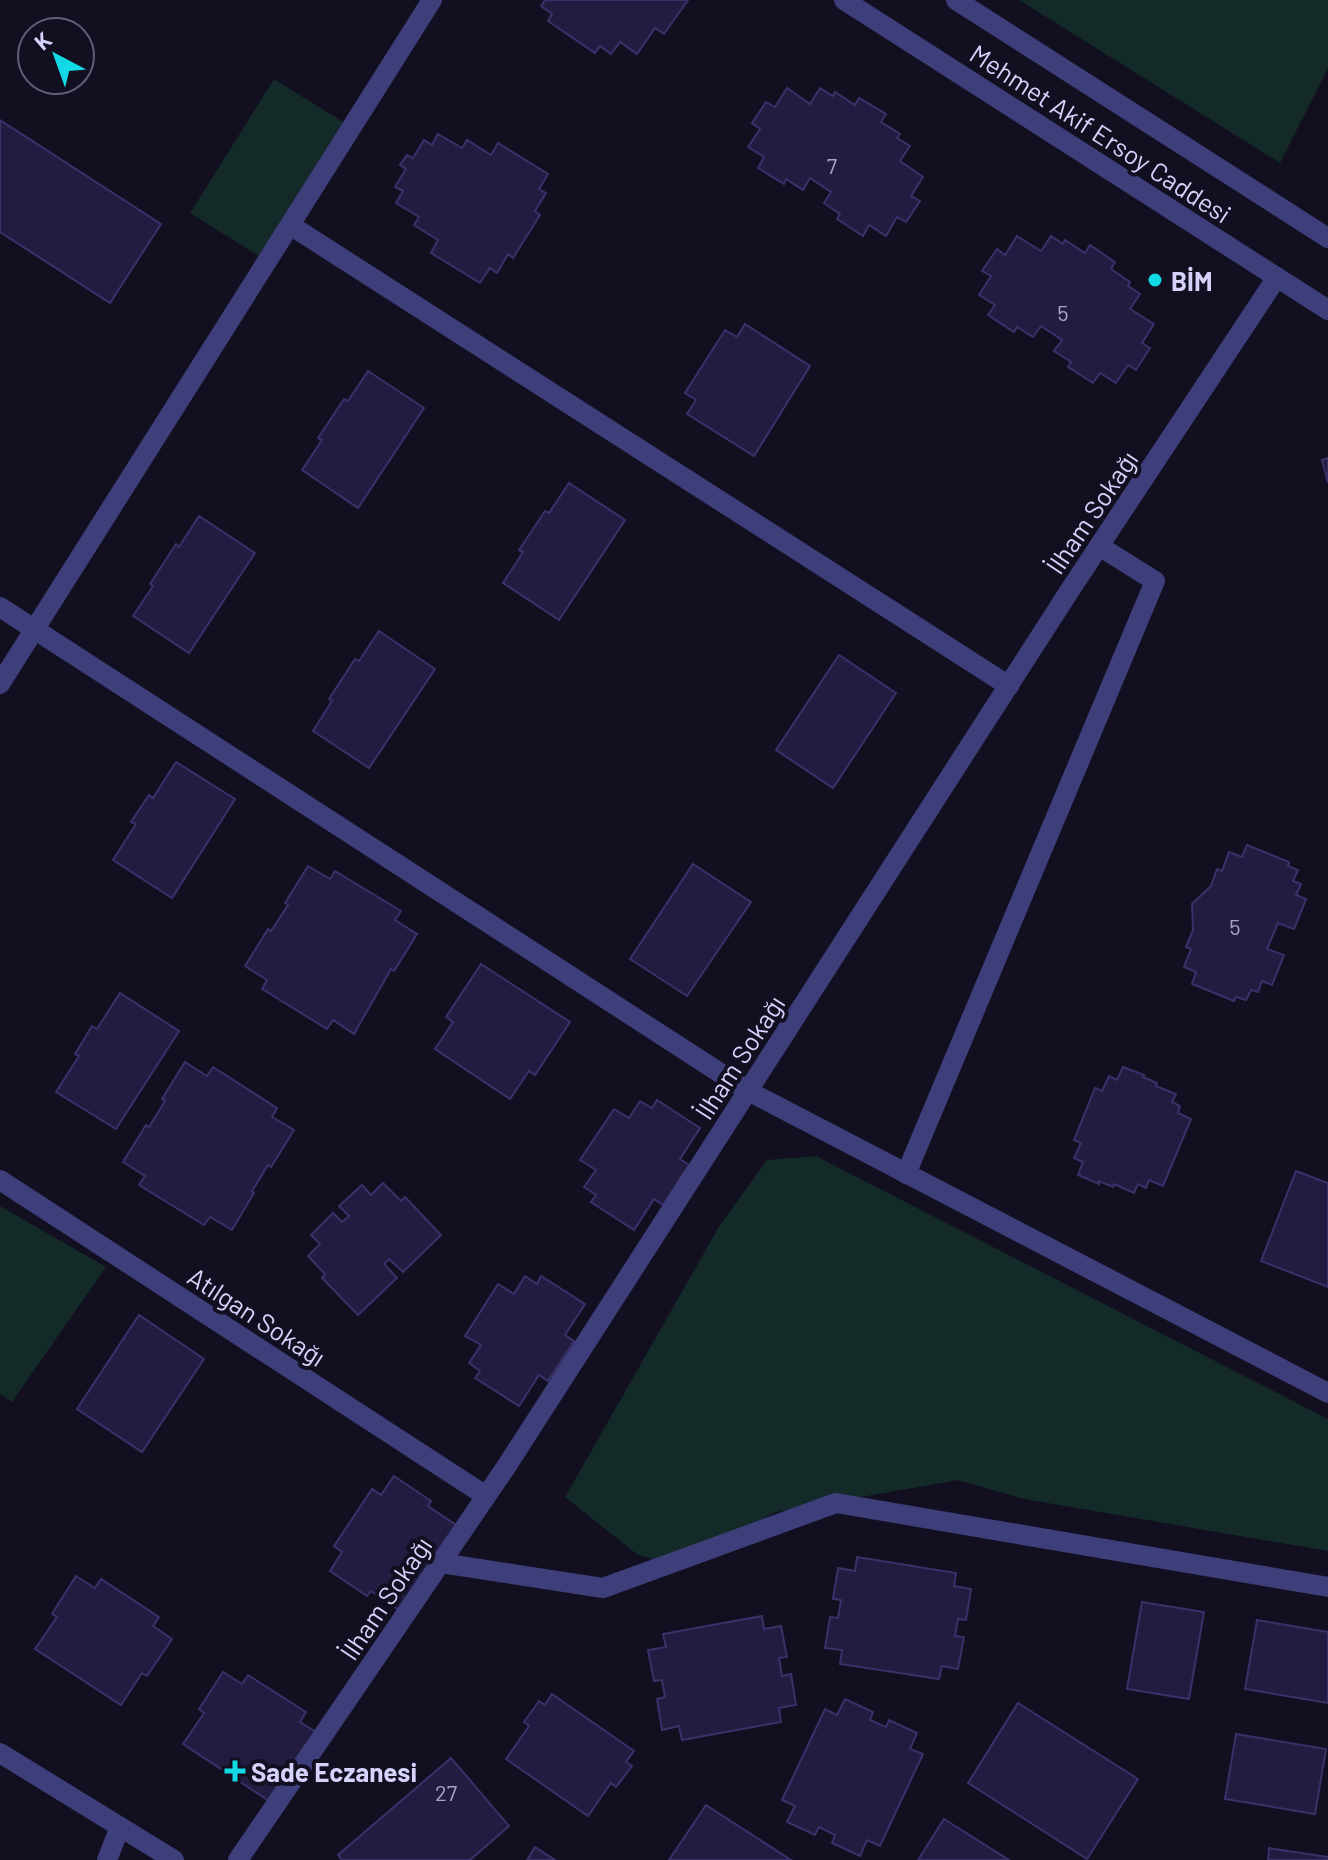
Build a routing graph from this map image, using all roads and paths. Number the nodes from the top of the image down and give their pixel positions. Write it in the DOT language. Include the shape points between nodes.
graph roads {
  1 [pos="432,0"];
  2 [pos="844,0"];
  3 [pos="956,0"];
  4 [pos="290,225"];
  5 [pos="1328,238"];
  6 [pos="1277,277"];
  7 [pos="1328,310"];
  8 [pos="1099,546"];
  9 [pos="0,607"];
  10 [pos="36,629"];
  11 [pos="0,684"];
  12 [pos="1009,686"];
  13 [pos="748,1091"];
  14 [pos="906,1174"];
  15 [pos="0,1180"];
  16 [pos="1328,1393"];
  17 [pos="486,1496"];
  18 [pos="441,1563"];
  19 [pos="1328,1587"];
  20 [pos="0,1753"];
  21 [pos="120,1827"];
  22 [pos="107,1860"];
  23 [pos="174,1860"];
  24 [pos="238,1860"];
  1 -- 4 [label="street"];
  2 -- 6 [label="street, Mehmet Akif Ersoy Caddesi"];
  3 -- 5 [label="street, Mehmet Akif Ersoy Caddesi"];
  4 -- 10 [label="street"];
  4 -- 12 [label="street"];
  6 -- 7 [label="street, Mehmet Akif Ersoy Caddesi"];
  6 -- 8 [label="street, İlham Sokağı"];
  8 -- 12 [label="street, İlham Sokağı"];
  8 -- 14 [label="street" via="1155,581"];
  9 -- 10 [label="street"];
  10 -- 11 [label="street"];
  10 -- 13 [label="street"];
  12 -- 13 [label="street, İlham Sokağı"];
  13 -- 14 [label="street"];
  13 -- 17 [label="street, İlham Sokağı"];
  14 -- 16 [label="street"];
  15 -- 17 [label="street, Atılgan Sokağı"];
  17 -- 18 [label="street, İlham Sokağı"];
  18 -- 19 [label="street" via="603,1588 836,1503"];
  18 -- 24 [label="street, İlham Sokağı"];
  20 -- 21 [label="street"];
  21 -- 22 [label="street"];
  21 -- 23 [label="street"];
}
